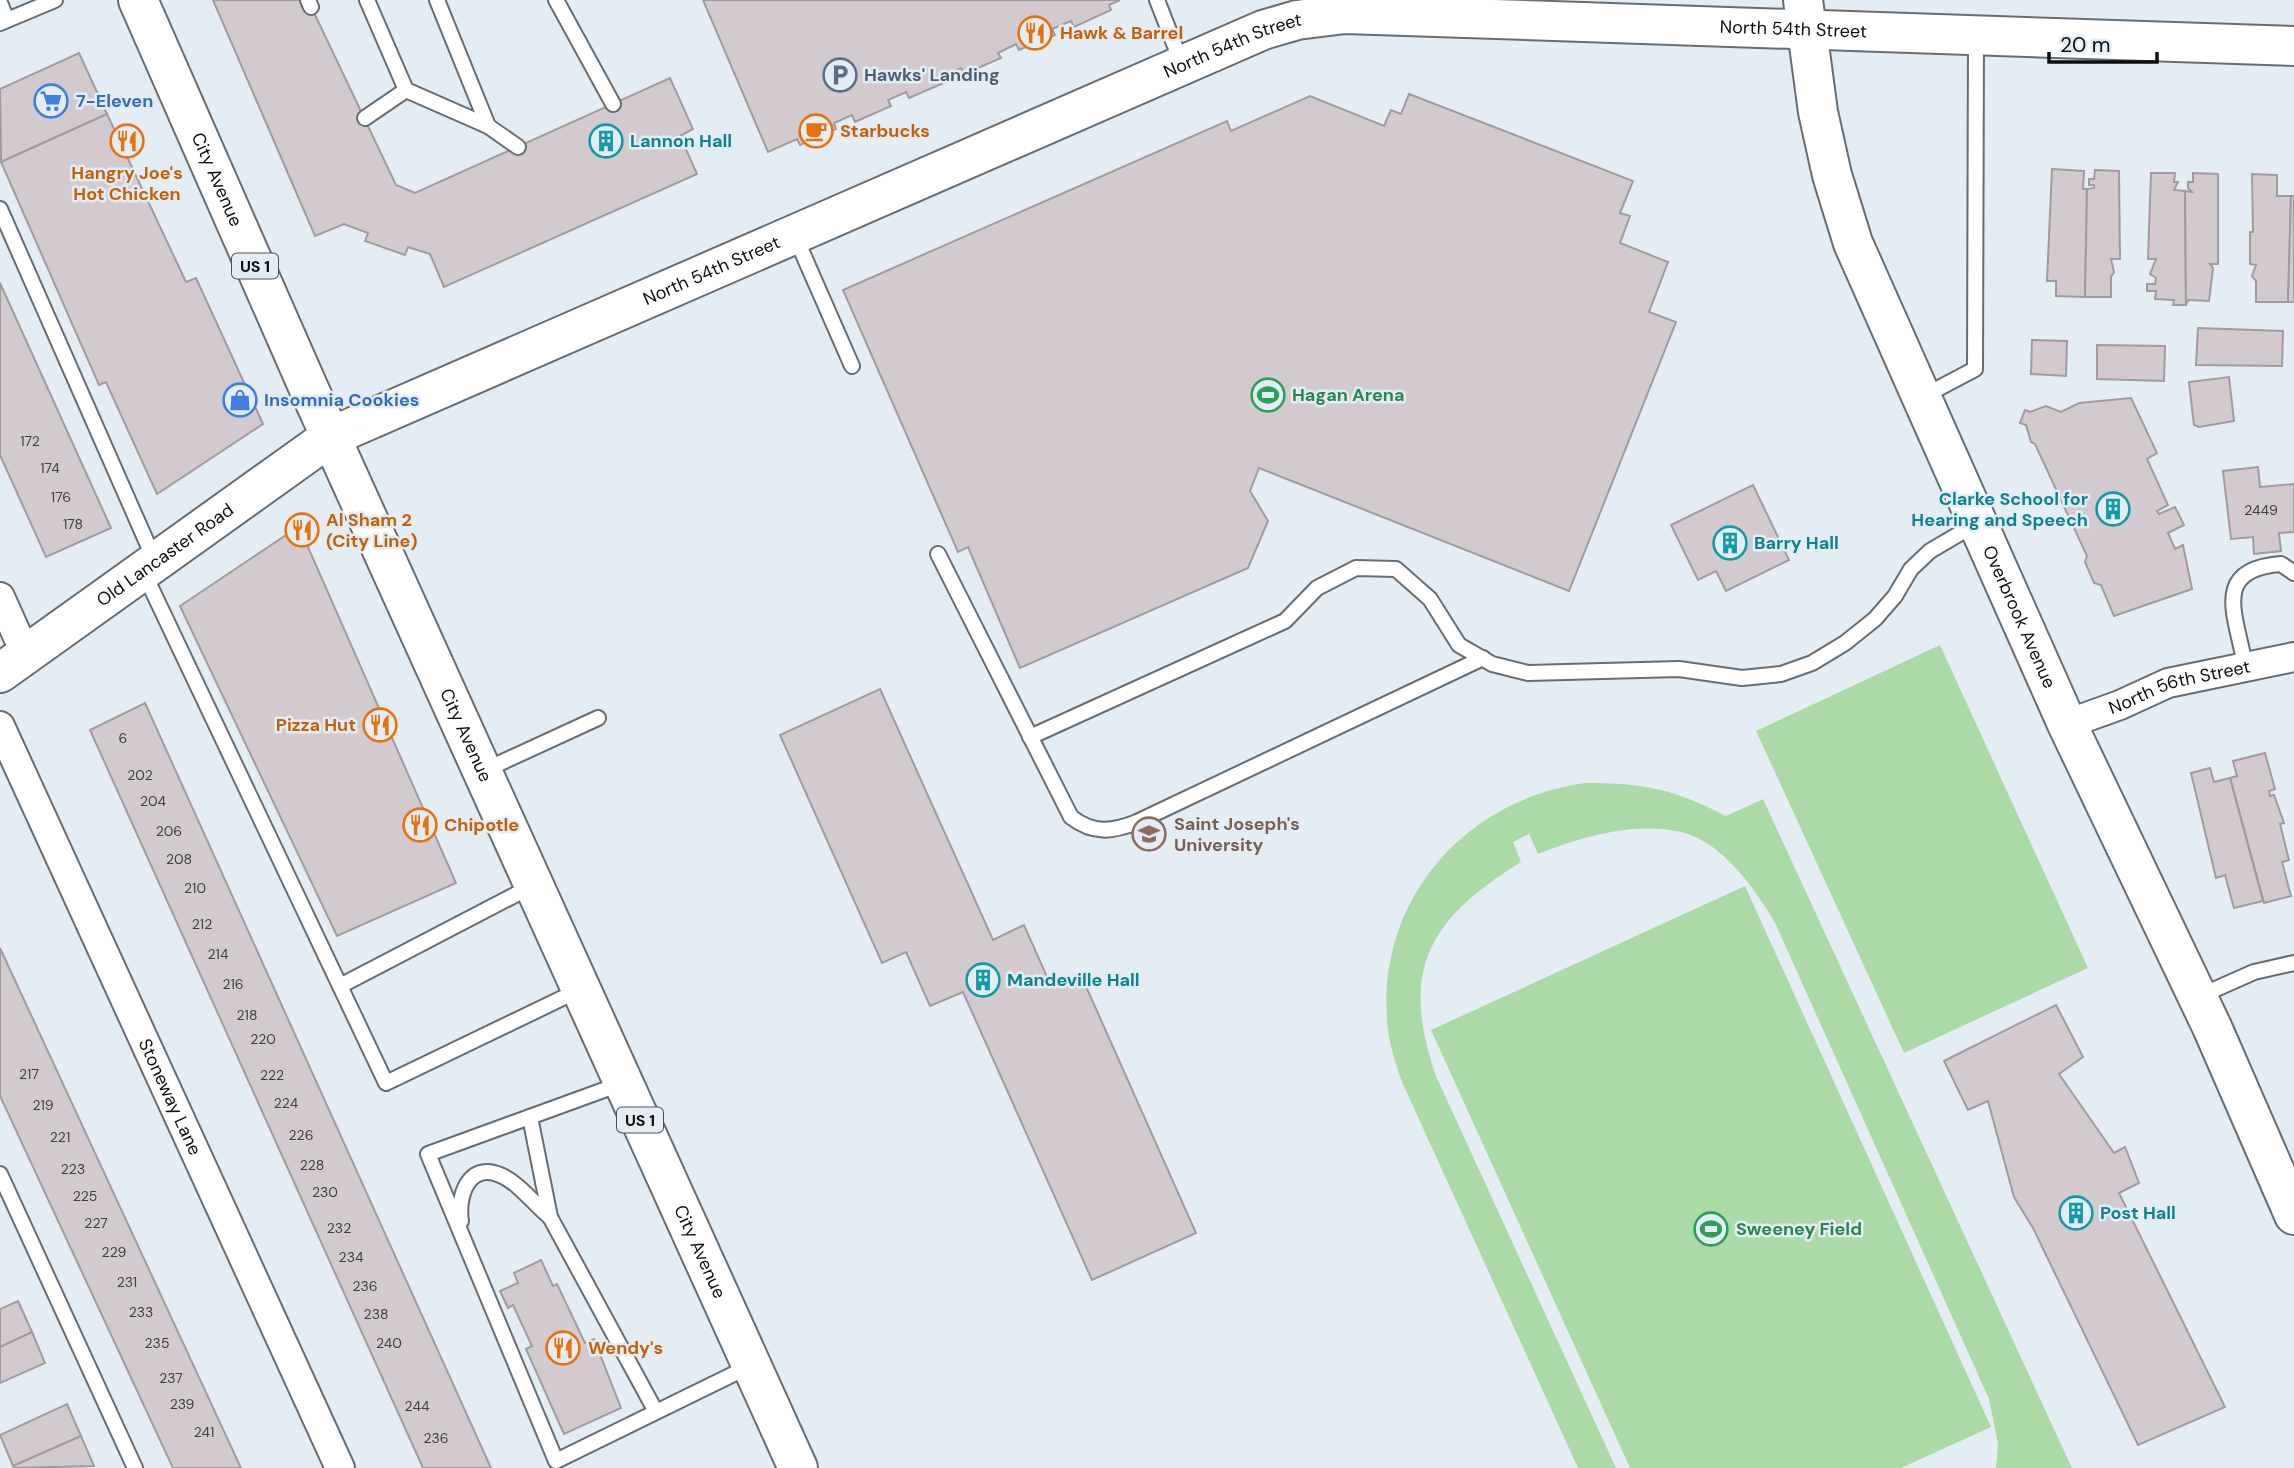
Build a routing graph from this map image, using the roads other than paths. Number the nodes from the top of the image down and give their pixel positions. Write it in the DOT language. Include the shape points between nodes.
graph roads {
  1 [pos="55,0"];
  2 [pos="138,0"];
  3 [pos="367,0"];
  4 [pos="437,0"];
  5 [pos="556,0"];
  6 [pos="1157,0"];
  7 [pos="0,3"];
  8 [pos="1508,10"];
  9 [pos="1805,16"];
  10 [pos="4,21"];
  11 [pos="1976,37"];
  12 [pos="2294,46"];
  13 [pos="1182,65"];
  14 [pos="406,90"];
  15 [pos="613,104"];
  16 [pos="365,118"];
  17 [pos="488,126"];
  18 [pos="518,146"];
  19 [pos="0,209"];
  20 [pos="794,234"];
  21 [pos="852,366"];
  22 [pos="1922,397"];
  23 [pos="330,436"];
  24 [pos="1977,523"];
  25 [pos="938,554"];
  26 [pos="149,567"];
  27 [pos="2294,573"];
  28 [pos="0,597"];
  29 [pos="2294,657"];
  30 [pos="1483,658"];
  31 [pos="13,664"];
  32 [pos="2245,665"];
  33 [pos="598,718"];
  34 [pos="2067,724"];
  35 [pos="0,726"];
  36 [pos="1030,737"];
  37 [pos="482,771"];
  38 [pos="534,885"];
  39 [pos="2294,963"];
  40 [pos="340,986"];
  41 [pos="581,990"];
  42 [pos="2197,997"];
  43 [pos="623,1083"];
  44 [pos="530,1117"];
  45 [pos="0,1174"];
  46 [pos="2294,1215"];
  47 [pos="550,1217"];
  48 [pos="465,1242"];
  49 [pos="751,1365"];
  50 [pos="655,1410"];
  51 [pos="789,1465"];
  52 [pos="135,1468"];
  53 [pos="340,1468"];
  1 -- 10 [label="lane"];
  2 -- 23 [label="main road, City Avenue / US 1"];
  3 -- 14 [label="lane"];
  4 -- 17 [label="lane"];
  5 -- 15 [label="lane"];
  6 -- 13 [label="lane"];
  7 -- 10 [label="lane"];
  8 -- 9 [label="main road, North 54th Street"];
  8 -- 13 [label="main road, North 54th Street" via="1313,17 1263,30"];
  9 -- 11 [label="main road, North 54th Street"];
  9 -- 22 [label="main road, Overbrook Avenue" via="1818,112 1850,232"];
  11 -- 12 [label="main road, North 54th Street"];
  11 -- 22 [label="lane" via="1975,369"];
  13 -- 20 [label="main road, North 54th Street"];
  14 -- 16 [label="lane"];
  14 -- 17 [label="lane"];
  17 -- 18 [label="lane"];
  19 -- 26 [label="lane"];
  20 -- 21 [label="lane"];
  20 -- 23 [label="main road, North 54th Street"];
  22 -- 24 [label="main road, Overbrook Avenue"];
  23 -- 26 [label="main road, Old Lancaster Road"];
  23 -- 37 [label="main road, City Avenue / US 1"];
  24 -- 30 [label="lane" via="1934,548 1911,569 1875,619 1845,643 1812,663 1781,674 1742,678 1679,669 1528,673"];
  24 -- 34 [label="main road, Overbrook Avenue"];
  25 -- 36 [label="lane"];
  26 -- 31 [label="main road, Old Lancaster Road"];
  26 -- 40 [label="lane"];
  27 -- 32 [label="lane" via="2281,564 2251,568 2239,576 2232,594"];
  28 -- 31 [label="street"];
  29 -- 32 [label="street, North 56th Street"];
  30 -- 36 [label="lane" via="1459,645 1430,599 1396,569 1356,568 1317,588 1285,621"];
  30 -- 36 [label="lane" via="1114,831 1083,826 1071,817"];
  32 -- 34 [label="street, North 56th Street" via="2168,683"];
  33 -- 37 [label="lane"];
  34 -- 42 [label="main road, Overbrook Avenue"];
  35 -- 53 [label="street, Stoneway Lane"];
  37 -- 38 [label="main road, City Avenue / US 1"];
  38 -- 40 [label="lane"];
  38 -- 41 [label="main road, City Avenue / US 1"];
  39 -- 42 [label="lane" via="2254,972"];
  40 -- 41 [label="lane" via="386,1083"];
  41 -- 43 [label="main road, City Avenue / US 1"];
  42 -- 46 [label="main road, Overbrook Avenue"];
  43 -- 44 [label="lane"];
  43 -- 49 [label="main road, City Avenue / US 1"];
  44 -- 47 [label="lane"];
  44 -- 48 [label="lane" via="428,1154"];
  45 -- 52 [label="lane"];
  47 -- 48 [label="lane" via="500,1174 486,1173 462,1188 459,1208"];
  47 -- 50 [label="lane"];
  48 -- 50 [label="lane" via="556,1461"];
  49 -- 50 [label="lane"];
  49 -- 51 [label="main road, City Avenue / US 1"];
}
